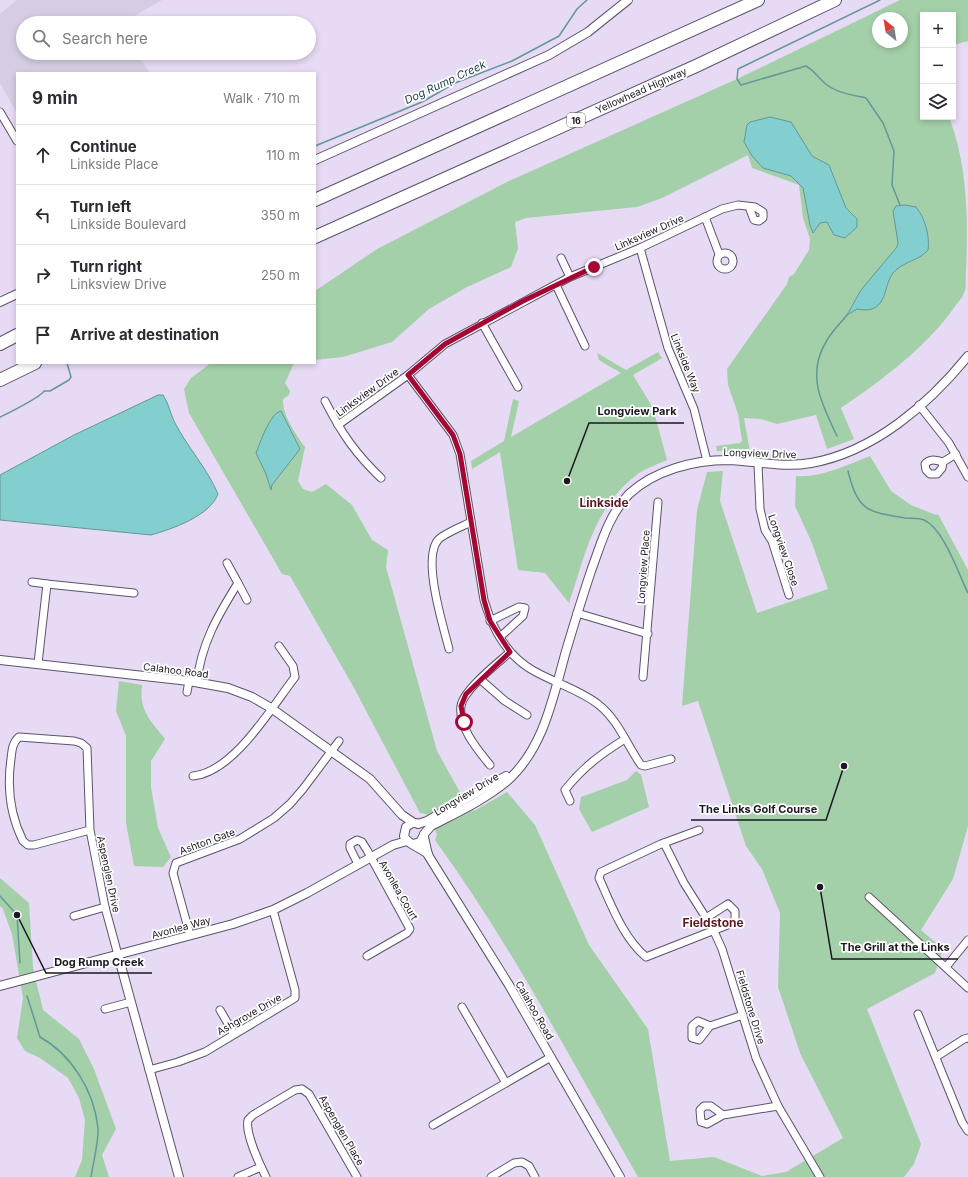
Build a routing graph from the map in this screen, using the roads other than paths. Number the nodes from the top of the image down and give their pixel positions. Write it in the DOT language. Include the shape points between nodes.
graph roads {
  1 [pos="628,0"];
  2 [pos="758,0"];
  3 [pos="835,0"];
  4 [pos="0,112"];
  5 [pos="16,139"];
  6 [pos="316,160"];
  7 [pos="316,200"];
  8 [pos="749,207"];
  9 [pos="705,217"];
  10 [pos="316,237"];
  11 [pos="640,248"];
  12 [pos="719,254"];
  13 [pos="561,258"];
  14 [pos="570,277"];
  15 [pos="556,285"];
  16 [pos="16,294"];
  17 [pos="0,302"];
  18 [pos="482,323"];
  19 [pos="16,336"];
  20 [pos="0,344"];
  21 [pos="585,346"];
  22 [pos="968,356"];
  23 [pos="33,364"];
  24 [pos="408,375"];
  25 [pos="0,380"];
  26 [pos="518,387"];
  27 [pos="325,401"];
  28 [pos="919,405"];
  29 [pos="338,425"];
  30 [pos="956,454"];
  31 [pos="707,461"];
  32 [pos="943,462"];
  33 [pos="758,464"];
  34 [pos="968,477"];
  35 [pos="381,478"];
  36 [pos="658,502"];
  37 [pos="471,522"];
  38 [pos="227,563"];
  39 [pos="32,582"];
  40 [pos="238,583"];
  41 [pos="47,584"];
  42 [pos="134,593"];
  43 [pos="789,596"];
  44 [pos="247,600"];
  45 [pos="577,614"];
  46 [pos="490,621"];
  47 [pos="648,634"];
  48 [pos="500,637"];
  49 [pos="279,646"];
  50 [pos="449,649"];
  51 [pos="510,652"];
  52 [pos="0,660"];
  53 [pos="38,663"];
  54 [pos="643,677"];
  55 [pos="480,680"];
  56 [pos="193,681"];
  57 [pos="558,682"];
  58 [pos="187,692"];
  59 [pos="271,708"];
  60 [pos="527,715"];
  61 [pos="625,739"];
  62 [pos="338,741"];
  63 [pos="331,752"];
  64 [pos="671,760"];
  65 [pos="490,765"];
  66 [pos="517,770"];
  67 [pos="193,776"];
  68 [pos="570,801"];
  69 [pos="402,815"];
  70 [pos="416,823"];
  71 [pos="90,830"];
  72 [pos="699,830"];
  73 [pos="404,831"];
  74 [pos="424,835"];
  75 [pos="410,843"];
  76 [pos="664,843"];
  77 [pos="393,844"];
  78 [pos="428,855"];
  79 [pos="370,857"];
  80 [pos="358,864"];
  81 [pos="869,897"];
  82 [pos="105,907"];
  83 [pos="274,910"];
  84 [pos="74,916"];
  85 [pos="706,918"];
  86 [pos="713,929"];
  87 [pos="190,935"];
  88 [pos="968,940"];
  89 [pos="118,955"];
  90 [pos="367,956"];
  91 [pos="946,967"];
  92 [pos="0,986"];
  93 [pos="968,988"];
  94 [pos="131,1002"];
  95 [pos="462,1007"];
  96 [pos="105,1009"];
  97 [pos="220,1010"];
  98 [pos="918,1014"];
  99 [pos="743,1015"];
  100 [pos="710,1026"];
  101 [pos="234,1034"];
  102 [pos="967,1036"];
  103 [pos="551,1057"];
  104 [pos="936,1057"];
  105 [pos="149,1070"];
  106 [pos="506,1083"];
  107 [pos="778,1106"];
  108 [pos="723,1115"];
  109 [pos="433,1125"];
  110 [pos="968,1131"];
  111 [pos="261,1167"];
  112 [pos="179,1177"];
  113 [pos="238,1177"];
  114 [pos="266,1177"];
  115 [pos="357,1177"];
  116 [pos="491,1177"];
  117 [pos="536,1177"];
  118 [pos="620,1177"];
  119 [pos="820,1177"];
  1 -- 6 [label="street" via="588,32 549,55"];
  2 -- 7 [label="highway"];
  3 -- 10 [label="highway, Yellowhead Highway / 16"];
  4 -- 5 [label="street"];
  8 -- 9 [label="street, Linksview Drive" via="731,206"];
  9 -- 11 [label="street, Linksview Drive"];
  9 -- 12 [label="street"];
  11 -- 14 [label="street, Linksview Drive"];
  11 -- 31 [label="street, Linkside Way" via="668,348 694,409"];
  13 -- 14 [label="street"];
  14 -- 15 [label="street, Linksview Drive"];
  15 -- 18 [label="street, Linksview Drive"];
  15 -- 21 [label="street"];
  16 -- 17 [label="street"];
  18 -- 24 [label="street, Linksview Drive" via="445,344"];
  18 -- 26 [label="street"];
  19 -- 20 [label="highway"];
  22 -- 28 [label="street, Longview Drive" via="946,382"];
  23 -- 25 [label="highway"];
  24 -- 29 [label="street, Linksview Drive"];
  24 -- 37 [label="street" via="453,435 460,454"];
  27 -- 29 [label="street"];
  28 -- 30 [label="street"];
  28 -- 33 [label="street, Longview Drive" via="880,436 848,453 809,463"];
  29 -- 35 [label="street" via="357,454"];
  30 -- 32 [label="street"];
  30 -- 34 [label="street"];
  31 -- 33 [label="street, Longview Drive" via="728,460"];
  31 -- 45 [label="street, Longview Drive" via="673,468 643,483 629,495 612,516 607,527"];
  33 -- 43 [label="street, Longview Close" via="760,510"];
  36 -- 47 [label="street, Longview Place"];
  37 -- 46 [label="street"];
  37 -- 50 [label="street" via="438,539 431,554 432,578"];
  38 -- 40 [label="street"];
  39 -- 41 [label="street"];
  40 -- 44 [label="street"];
  40 -- 56 [label="street" via="212,627"];
  41 -- 42 [label="street"];
  41 -- 53 [label="street"];
  45 -- 47 [label="street"];
  45 -- 57 [label="street, Longview Drive"];
  46 -- 48 [label="street"];
  46 -- 48 [label="street" via="519,607 525,608 523,616"];
  47 -- 54 [label="street, Longview Place"];
  48 -- 51 [label="street"];
  49 -- 59 [label="street" via="293,666 295,677"];
  51 -- 55 [label="street"];
  51 -- 57 [label="street" via="533,671"];
  52 -- 53 [label="street, Calahoo Road"];
  53 -- 56 [label="street, Calahoo Road"];
  55 -- 60 [label="street"];
  55 -- 65 [label="street" via="466,694 461,706 473,744"];
  56 -- 58 [label="street"];
  56 -- 59 [label="street, Calahoo Road" via="228,688"];
  57 -- 61 [label="street" via="599,705 610,716"];
  57 -- 66 [label="street, Longview Drive" via="542,731 532,752"];
  59 -- 63 [label="street, Calahoo Road"];
  59 -- 67 [label="street" via="250,738 235,753 203,775"];
  61 -- 64 [label="street" via="641,765"];
  61 -- 68 [label="street" via="595,758 576,776 565,790"];
  62 -- 63 [label="street"];
  63 -- 69 [label="street, Calahoo Road" via="370,779"];
  63 -- 87 [label="street, Ashton Gate" via="290,804 257,830 225,846 176,863 173,873"];
  66 -- 70 [label="street, Longview Drive" via="427,821"];
  66 -- 74 [label="street, Longview Drive" via="494,790 431,826"];
  69 -- 70 [label="street, Calahoo Road"];
  69 -- 73 [label="street"];
  70 -- 73 [label="street" via="408,824"];
  70 -- 74 [label="street" via="423,828"];
  71 -- 71 [label="street, Aspenglen Drive" via="87,748 74,741 19,737 12,746 8,787 20,835 28,845"];
  71 -- 82 [label="street, Aspenglen Drive"];
  72 -- 76 [label="street"];
  73 -- 75 [label="street"];
  73 -- 77 [label="street, Avonlea Way"];
  74 -- 75 [label="street" via="420,842"];
  74 -- 78 [label="street, Calahoo Road"];
  75 -- 77 [label="street, Avonlea Way"];
  75 -- 78 [label="street, Calahoo Road"];
  76 -- 85 [label="street, Fieldstone Drive" via="684,883"];
  76 -- 86 [label="street" via="601,872 599,878 636,949 646,956"];
  77 -- 79 [label="street, Avonlea Way"];
  78 -- 103 [label="street, Calahoo Road" via="479,934"];
  79 -- 80 [label="street, Avonlea Way"];
  79 -- 80 [label="street" via="362,842 353,841 350,848"];
  79 -- 90 [label="street, Avonlea Court" via="410,928 407,933"];
  80 -- 83 [label="street, Avonlea Way"];
  81 -- 91 [label="street"];
  82 -- 84 [label="street"];
  82 -- 89 [label="street, Aspenglen Drive"];
  83 -- 87 [label="street, Avonlea Way"];
  83 -- 101 [label="street, Ashgrove Drive" via="295,998"];
  85 -- 86 [label="street, Fieldstone Drive"];
  85 -- 86 [label="street" via="728,904 735,910 735,920"];
  86 -- 99 [label="street, Fieldstone Drive"];
  87 -- 89 [label="street, Avonlea Way"];
  88 -- 91 [label="street"];
  89 -- 92 [label="street, Avonlea Way"];
  89 -- 94 [label="street, Aspenglen Drive"];
  91 -- 93 [label="street"];
  94 -- 96 [label="street"];
  94 -- 105 [label="street, Aspenglen Drive"];
  95 -- 106 [label="street"];
  97 -- 101 [label="street"];
  98 -- 104 [label="street"];
  99 -- 100 [label="street"];
  99 -- 107 [label="street, Fieldstone Drive" via="756,1058"];
  101 -- 105 [label="street, Ashgrove Drive" via="196,1055"];
  102 -- 104 [label="street"];
  103 -- 106 [label="street"];
  103 -- 118 [label="street, Calahoo Road"];
  104 -- 110 [label="street"];
  105 -- 112 [label="street, Aspenglen Drive"];
  106 -- 109 [label="street"];
  107 -- 108 [label="street"];
  107 -- 119 [label="street, Fieldstone Drive"];
  111 -- 113 [label="street"];
  111 -- 114 [label="street, Aspenglen Place"];
  111 -- 115 [label="street, Aspenglen Place" via="248,1129 248,1120 295,1090 302,1089 309,1094"];
  116 -- 117 [label="street" via="514,1163 522,1162 529,1166"];
}
